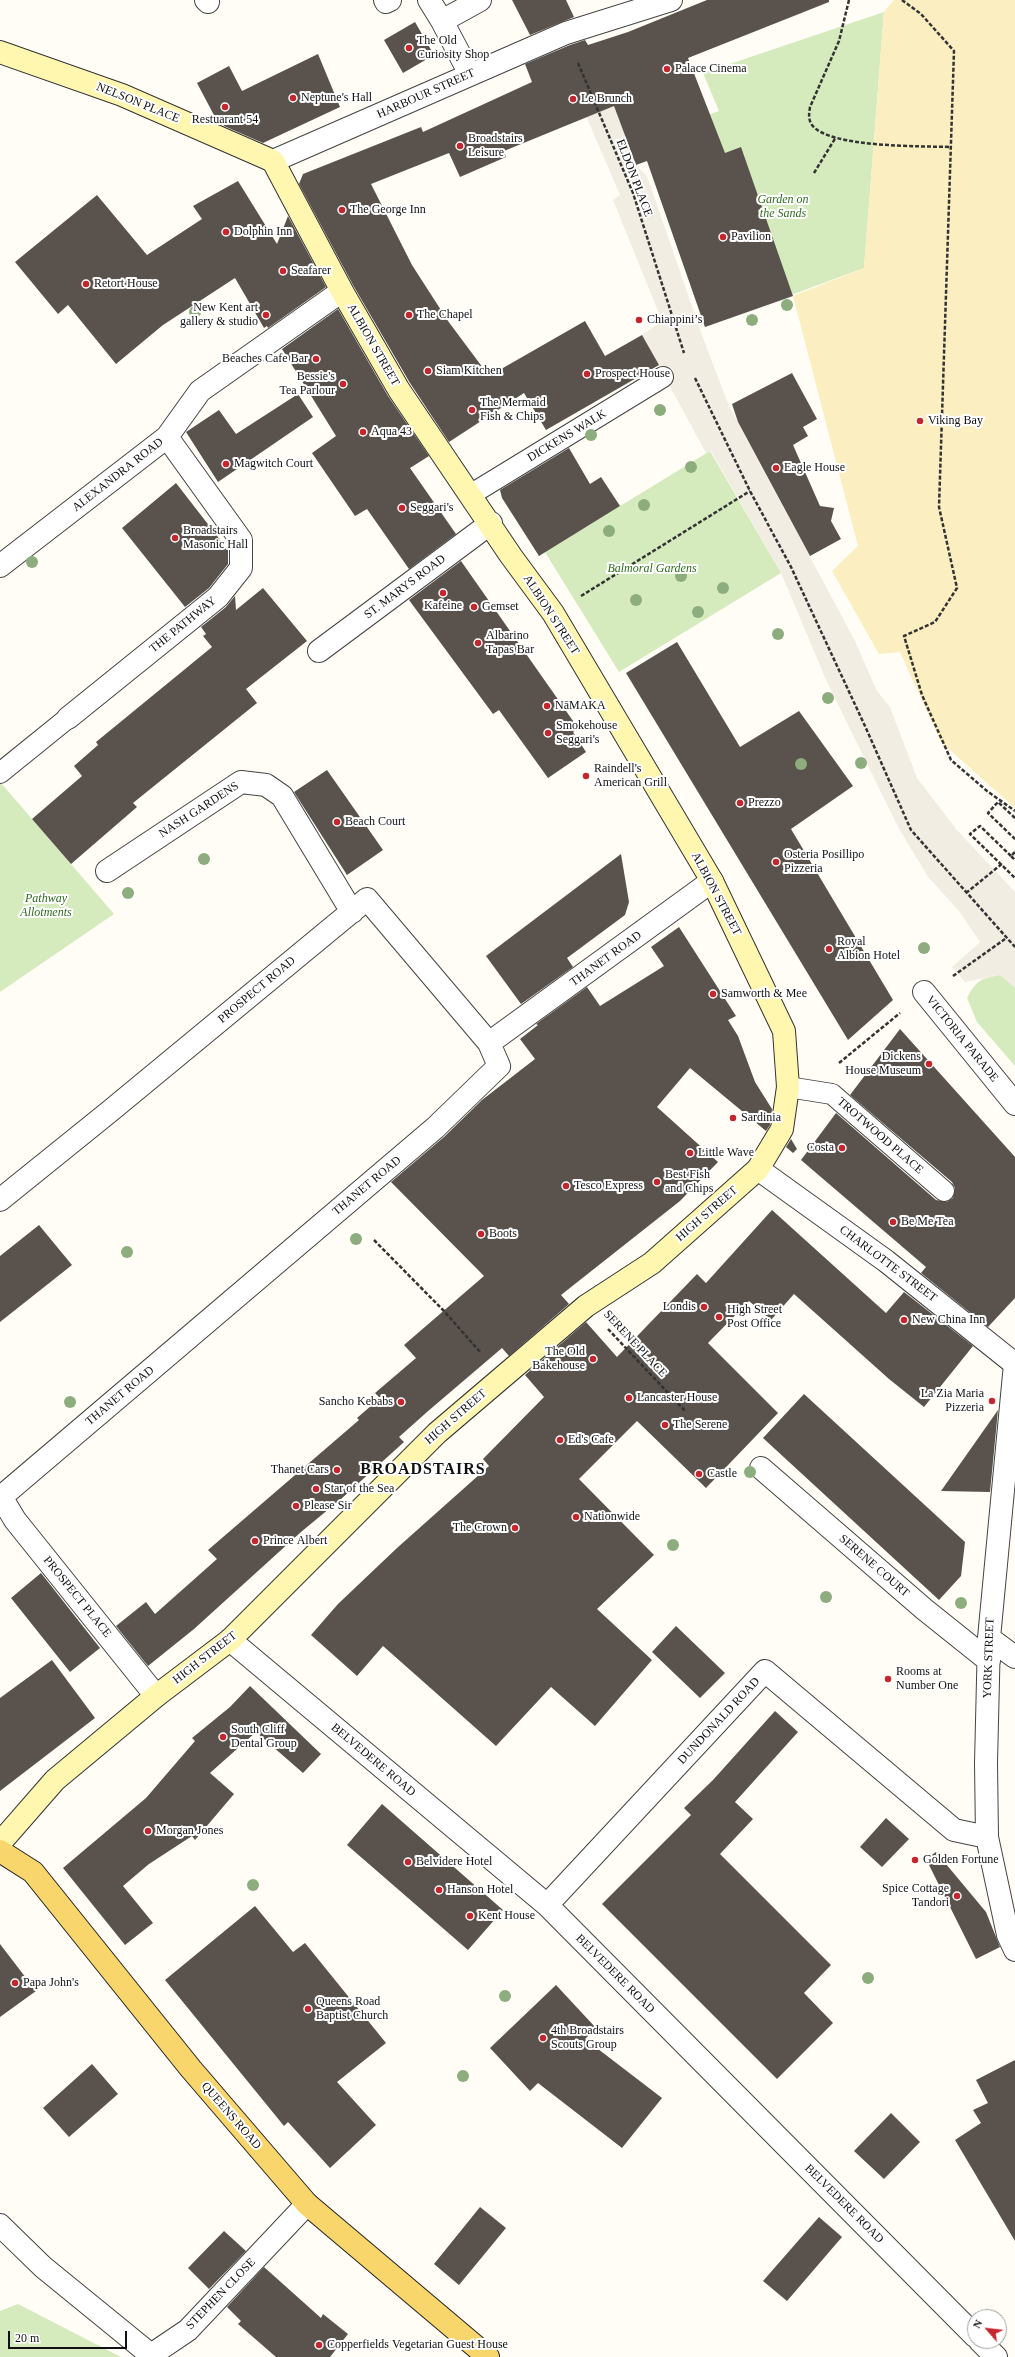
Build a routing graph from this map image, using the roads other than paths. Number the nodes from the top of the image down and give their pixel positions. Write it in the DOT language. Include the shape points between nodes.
graph roads {
  1 [pos="385,0"];
  2 [pos="390,0"];
  3 [pos="429,0"];
  4 [pos="480,0"];
  5 [pos="671,0"];
  6 [pos="442,21"];
  7 [pos="0,52"];
  8 [pos="470,74"];
  9 [pos="273,161"];
  10 [pos="342,291"];
  11 [pos="664,377"];
  12 [pos="168,437"];
  13 [pos="470,495"];
  14 [pos="491,523"];
  15 [pos="0,566"];
  16 [pos="319,651"];
  17 [pos="68,718"];
  18 [pos="0,773"];
  19 [pos="107,871"];
  20 [pos="712,881"];
  21 [pos="352,912"];
  22 [pos="924,992"];
  23 [pos="490,1043"];
  24 [pos="788,1087"];
  25 [pos="1015,1104"];
  26 [pos="758,1169"];
  27 [pos="944,1191"];
  28 [pos="0,1200"];
  29 [pos="1015,1364"];
  30 [pos="761,1468"];
  31 [pos="0,1496"];
  32 [pos="989,1638"];
  33 [pos="230,1640"];
  34 [pos="1015,1657"];
  35 [pos="989,1661"];
  36 [pos="156,1696"];
  37 [pos="987,1837"];
  38 [pos="0,1843"];
  39 [pos="0,1851"];
  40 [pos="547,1905"];
  41 [pos="1015,1950"];
  42 [pos="307,2204"];
  43 [pos="0,2225"];
  44 [pos="967,2328"];
  45 [pos="988,2349"];
  46 [pos="488,2357"];
  47 [pos="996,2357"];
  1 -- 2 [label="street"];
  3 -- 6 [label="street"];
  4 -- 6 [label="street"];
  5 -- 8 [label="street, HARBOUR STREET" via="566,33"];
  6 -- 8 [label="street"];
  7 -- 9 [label="main road, NELSON PLACE" via="122,95"];
  8 -- 9 [label="street, HARBOUR STREET"];
  9 -- 10 [label="main road, ALBION STREET"];
  10 -- 12 [label="street, ALEXANDRA ROAD" via="200,391"];
  10 -- 13 [label="main road, ALBION STREET" via="399,390"];
  11 -- 13 [label="lane, DICKENS WALK"];
  12 -- 15 [label="street, ALEXANDRA ROAD"];
  12 -- 17 [label="street, THE PATHWAY" via="241,540 241,568 218,597"];
  13 -- 14 [label="main road, ALBION STREET"];
  14 -- 16 [label="street, ST. MARYS ROAD"];
  14 -- 20 [label="main road, ALBION STREET" via="511,556 553,613"];
  17 -- 18 [label="lane, THE PATHWAY"];
  19 -- 21 [label="street, NASH GARDENS" via="241,782 266,785 282,796"];
  20 -- 23 [label="street, THANET ROAD"];
  20 -- 24 [label="main road, ALBION STREET" via="784,1031"];
  21 -- 23 [label="street, PROSPECT ROAD" via="367,899"];
  21 -- 28 [label="street, PROSPECT ROAD"];
  22 -- 25 [label="street, VICTORIA PARADE"];
  23 -- 31 [label="street, THANET ROAD" via="499,1066 435,1128"];
  24 -- 26 [label="main road, HIGH STREET" via="782,1128"];
  24 -- 27 [label="lane, TROTWOOD PLACE" via="832,1094"];
  26 -- 29 [label="street, CHARLOTTE STREET" via="886,1260"];
  26 -- 33 [label="main road, HIGH STREET" via="652,1263 586,1306 437,1433"];
  29 -- 32 [label="street, YORK STREET"];
  30 -- 35 [label="street, SERENE COURT" via="924,1609"];
  31 -- 36 [label="street, PROSPECT PLACE" via="15,1520"];
  32 -- 34 [label="street"];
  32 -- 35 [label="street, YORK STREET"];
  33 -- 36 [label="main road, HIGH STREET"];
  33 -- 40 [label="street, BELVEDERE ROAD"];
  35 -- 37 [label="street, YORK STREET"];
  36 -- 38 [label="main road, HIGH STREET" via="55,1780"];
  37 -- 40 [label="street, DUNDONALD ROAD" via="954,1830 765,1671"];
  37 -- 41 [label="street, YORK STREET" via="1008,1935"];
  39 -- 42 [label="main road, QUEENS ROAD" via="33,1872 191,2069"];
  40 -- 44 [label="street, BELVEDERE ROAD"];
  42 -- 43 [label="street, STEPHEN CLOSE" via="188,2330 151,2355 43,2267"];
  42 -- 46 [label="main road, QUEENS ROAD"];
  45 -- 47 [label="street"];
}
